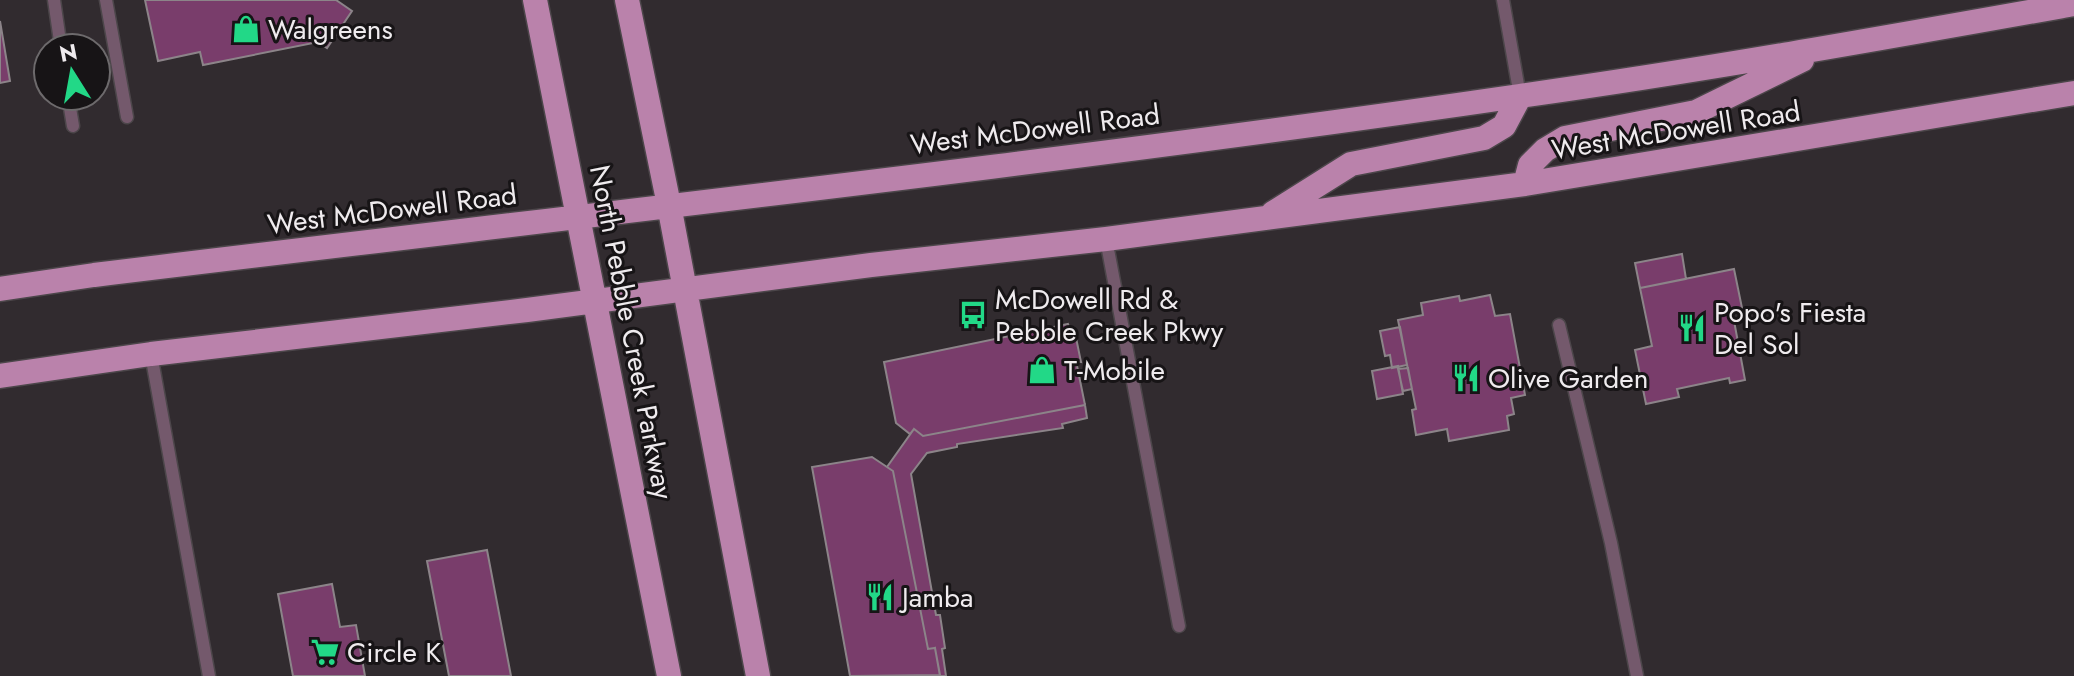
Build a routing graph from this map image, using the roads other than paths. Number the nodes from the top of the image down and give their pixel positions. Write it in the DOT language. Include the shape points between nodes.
graph roads {
  1 [pos="54,0"];
  2 [pos="106,0"];
  3 [pos="535,0"];
  4 [pos="627,0"];
  5 [pos="1503,0"];
  6 [pos="2074,4"];
  7 [pos="59,32"];
  8 [pos="1826,48"];
  9 [pos="2074,93"];
  10 [pos="1520,96"];
  11 [pos="71,112"];
  12 [pos="127,117"];
  13 [pos="73,126"];
  14 [pos="1525,184"];
  15 [pos="669,205"];
  16 [pos="579,217"];
  17 [pos="1264,219"];
  18 [pos="1106,239"];
  19 [pos="683,288"];
  20 [pos="0,289"];
  21 [pos="595,300"];
  22 [pos="1559,325"];
  23 [pos="151,354"];
  24 [pos="0,376"];
  25 [pos="1179,626"];
  26 [pos="209,676"];
  27 [pos="669,676"];
  28 [pos="758,676"];
  29 [pos="1637,676"];
  1 -- 7 [label="lane"];
  2 -- 12 [label="lane"];
  3 -- 16 [label="main road, North Pebble Creek Parkway"];
  4 -- 15 [label="main road, North Pebble Creek Parkway"];
  5 -- 10 [label="lane"];
  6 -- 8 [label="main road, West McDowell Road"];
  8 -- 10 [label="main road, West McDowell Road"];
  8 -- 14 [label="main road" via="1696,112 1565,138 1530,165"];
  9 -- 14 [label="main road, West McDowell Road"];
  10 -- 15 [label="main road, West McDowell Road"];
  10 -- 17 [label="main road" via="1504,126 1484,138 1351,164"];
  11 -- 13 [label="lane"];
  14 -- 17 [label="main road, West McDowell Road"];
  15 -- 16 [label="main road, West McDowell Road"];
  15 -- 19 [label="main road, North Pebble Creek Parkway"];
  16 -- 20 [label="main road, West McDowell Road"];
  16 -- 21 [label="main road, North Pebble Creek Parkway"];
  17 -- 18 [label="main road, West McDowell Road"];
  18 -- 19 [label="main road, West McDowell Road"];
  18 -- 25 [label="lane"];
  19 -- 21 [label="main road, West McDowell Road"];
  19 -- 28 [label="main road, North Pebble Creek Parkway"];
  21 -- 23 [label="main road, West McDowell Road"];
  21 -- 27 [label="main road, North Pebble Creek Parkway"];
  22 -- 29 [label="lane"];
  23 -- 24 [label="main road, West McDowell Road"];
  23 -- 26 [label="lane"];
}
